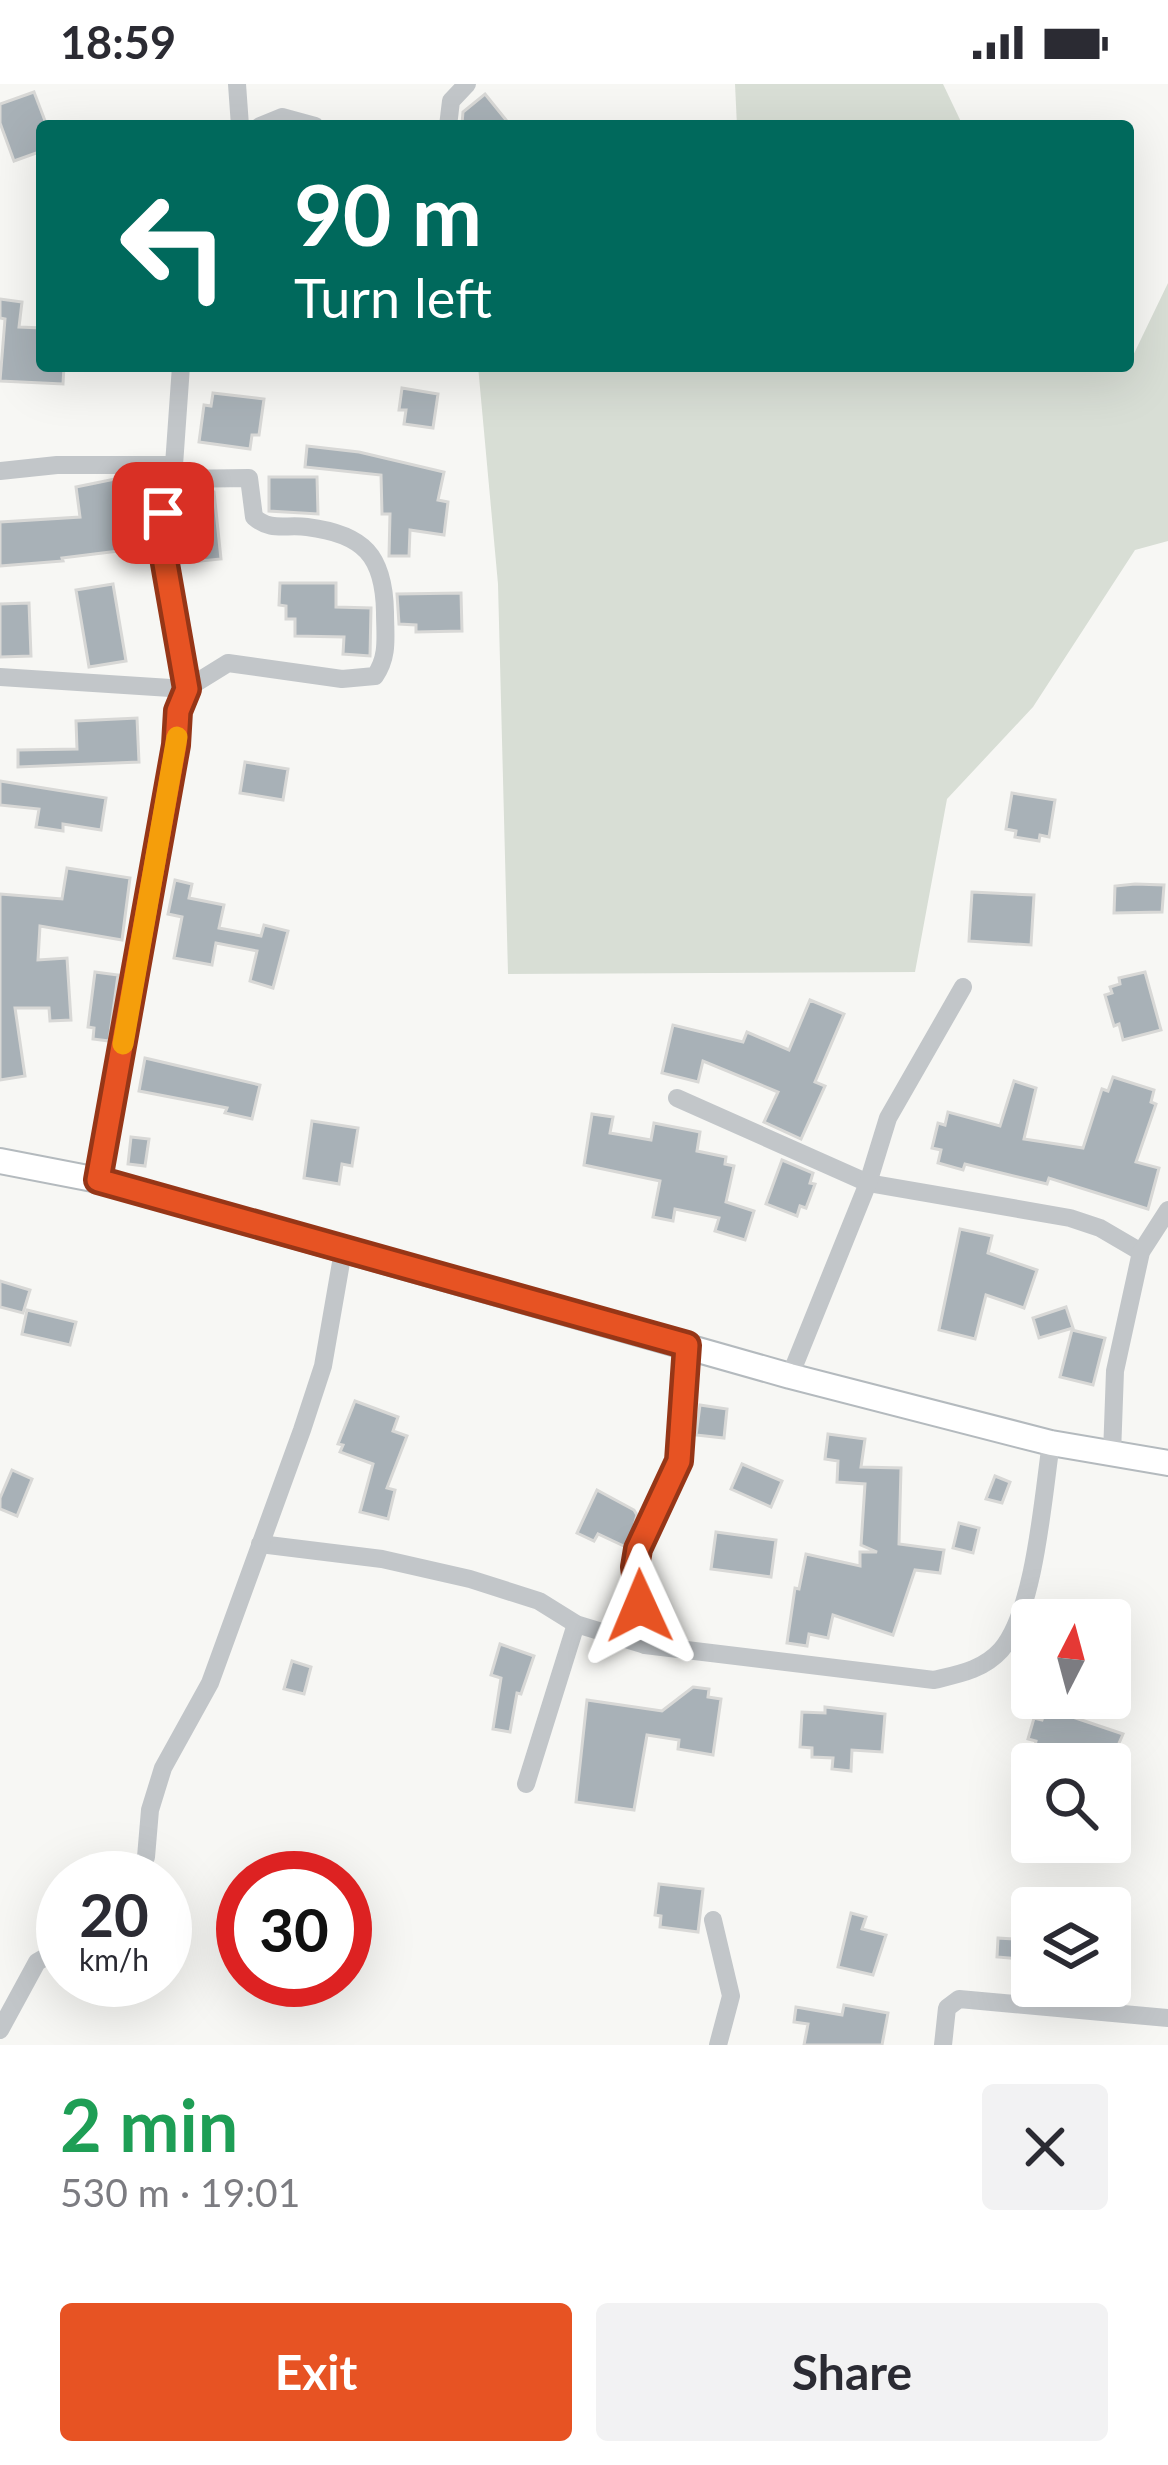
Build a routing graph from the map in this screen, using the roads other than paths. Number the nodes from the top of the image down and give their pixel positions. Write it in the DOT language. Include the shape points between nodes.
graph roads {
  1 [pos="237,84"];
  2 [pos="467,84"];
  3 [pos="240,120"];
  4 [pos="449,120"];
  5 [pos="181,372"];
  6 [pos="0,471"];
  7 [pos="173,472"];
  8 [pos="0,677"];
  9 [pos="187,689"];
  10 [pos="963,987"];
  11 [pos="676,1097"];
  12 [pos="0,1160"];
  13 [pos="98,1180"];
  14 [pos="868,1183"];
  15 [pos="1168,1210"];
  16 [pos="343,1251"];
  17 [pos="1141,1252"];
  18 [pos="687,1345"];
  19 [pos="790,1376"];
  20 [pos="1051,1443"];
  21 [pos="1112,1454"];
  22 [pos="1168,1463"];
  23 [pos="260,1544"];
  24 [pos="575,1624"];
  25 [pos="645,1645"];
  26 [pos="526,1784"];
  27 [pos="146,1851"];
  28 [pos="713,1920"];
  29 [pos="36,1966"];
  30 [pos="1168,2018"];
  31 [pos="0,2030"];
  32 [pos="718,2045"];
  33 [pos="943,2045"];
  1 -- 3 [label="street"];
  2 -- 4 [label="street" via="451,101"];
  5 -- 7 [label="street"];
  6 -- 7 [label="street" via="57,465"];
  7 -- 9 [label="street" via="164,558"];
  7 -- 9 [label="street" via="249,478 261,523 336,533 368,550 385,583 386,654 375,676 228,663"];
  8 -- 9 [label="street"];
  9 -- 13 [label="street"];
  10 -- 14 [label="street" via="888,1118"];
  11 -- 14 [label="street"];
  12 -- 13 [label="street"];
  13 -- 16 [label="street"];
  14 -- 17 [label="street" via="1070,1218"];
  14 -- 19 [label="street"];
  15 -- 17 [label="street"];
  16 -- 18 [label="street"];
  16 -- 23 [label="street" via="323,1366"];
  17 -- 21 [label="street" via="1115,1371"];
  18 -- 19 [label="street"];
  18 -- 25 [label="street" via="679,1461 635,1567"];
  19 -- 20 [label="street"];
  20 -- 21 [label="street"];
  20 -- 25 [label="street" via="1026,1599 1003,1649 976,1670 934,1680"];
  21 -- 22 [label="street"];
  23 -- 24 [label="street" via="470,1579 539,1601"];
  23 -- 27 [label="street" via="210,1683 163,1768"];
  24 -- 25 [label="street"];
  24 -- 26 [label="street"];
  28 -- 32 [label="street" via="730,1996"];
  29 -- 31 [label="street"];
  30 -- 33 [label="street" via="959,1999 947,2008"];
}
